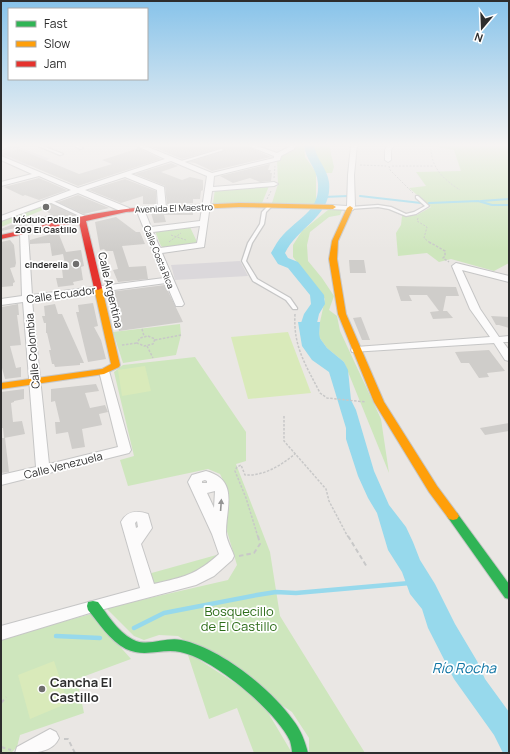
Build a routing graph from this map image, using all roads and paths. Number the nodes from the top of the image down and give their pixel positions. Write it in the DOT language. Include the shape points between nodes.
graph roads {
  1 [pos="15,180"];
  2 [pos="54,180"];
  3 [pos="106,180"];
  4 [pos="139,180"];
  5 [pos="210,180"];
  6 [pos="352,180"];
  7 [pos="399,180"];
  8 [pos="445,180"];
  9 [pos="1,184"];
  10 [pos="274,184"];
  11 [pos="209,189"];
  12 [pos="78,190"];
  13 [pos="460,190"];
  14 [pos="417,197"];
  15 [pos="48,200"];
  16 [pos="270,206"];
  17 [pos="205,207"];
  18 [pos="333,207"];
  19 [pos="162,208"];
  20 [pos="350,208"];
  21 [pos="140,209"];
  22 [pos="126,210"];
  23 [pos="411,214"];
  24 [pos="1,219"];
  25 [pos="85,219"];
  26 [pos="204,224"];
  27 [pos="148,230"];
  28 [pos="24,232"];
  29 [pos="182,232"];
  30 [pos="170,235"];
  31 [pos="176,236"];
  32 [pos="1,237"];
  33 [pos="189,240"];
  34 [pos="168,243"];
  35 [pos="157,251"];
  36 [pos="456,266"];
  37 [pos="509,279"];
  38 [pos="169,280"];
  39 [pos="99,289"];
  40 [pos="27,299"];
  41 [pos="1,302"];
  42 [pos="179,304"];
  43 [pos="296,308"];
  44 [pos="142,329"];
  45 [pos="181,335"];
  46 [pos="144,336"];
  47 [pos="509,339"];
  48 [pos="155,340"];
  49 [pos="496,340"];
  50 [pos="137,342"];
  51 [pos="119,345"];
  52 [pos="148,346"];
  53 [pos="356,350"];
  54 [pos="153,358"];
  55 [pos="509,358"];
  56 [pos="104,371"];
  57 [pos="35,381"];
  58 [pos="1,386"];
  59 [pos="381,405"];
  60 [pos="284,416"];
  61 [pos="295,454"];
  62 [pos="43,470"];
  63 [pos="1,480"];
  64 [pos="219,534"];
  65 [pos="135,536"];
  66 [pos="227,556"];
  67 [pos="367,567"];
  68 [pos="149,591"];
  69 [pos="509,594"];
  70 [pos="93,606"];
  71 [pos="1,634"];
  72 [pos="6,697"];
  73 [pos="1,702"];
  74 [pos="50,738"];
  75 [pos="24,753"];
  76 [pos="74,753"];
  77 [pos="300,753"];
  1 -- 9 [label="street"];
  2 -- 12 [label="street"];
  3 -- 12 [label="street"];
  4 -- 19 [label="street" via="161,189"];
  5 -- 11 [label="street"];
  6 -- 20 [label="street"];
  7 -- 14 [label="path"];
  8 -- 13 [label="path"];
  10 -- 11 [label="street"];
  11 -- 17 [label="street"];
  12 -- 15 [label="street"];
  12 -- 22 [label="street"];
  14 -- 23 [label="lane" via="426,206"];
  15 -- 24 [label="street"];
  15 -- 25 [label="lane"];
  16 -- 17 [label="street, Avenida El Maestro"];
  16 -- 18 [label="street, Avenida El Maestro"];
  16 -- 43 [label="lane" via="264,212 262,224 250,243 244,261 255,280 288,299"];
  17 -- 19 [label="street, Avenida El Maestro"];
  17 -- 26 [label="street"];
  18 -- 20 [label="street, Avenida El Maestro"];
  19 -- 21 [label="street, Avenida El Maestro"];
  20 -- 23 [label="lane" via="378,206 406,215"];
  20 -- 53 [label="street" via="335,241 333,260 342,314"];
  21 -- 22 [label="street, Avenida El Maestro"];
  21 -- 27 [label="street, Calle Costa Rica"];
  22 -- 25 [label="street, Avenida El Maestro"];
  23 -- 36 [label="path" via="427,227 424,238 445,251 443,258"];
  25 -- 28 [label="street, Avenida El Maestro"];
  25 -- 39 [label="street, Calle Argentina"];
  26 -- 27 [label="street"];
  26 -- 35 [label="street" via="201,245"];
  27 -- 35 [label="street, Calle Costa Rica"];
  28 -- 32 [label="street, Avenida El Maestro"];
  28 -- 40 [label="street, Calle Colombia"];
  29 -- 31 [label="path"];
  30 -- 31 [label="path"];
  31 -- 33 [label="path"];
  31 -- 34 [label="path"];
  35 -- 38 [label="street, Calle Costa Rica"];
  36 -- 37 [label="street"];
  36 -- 49 [label="street" via="475,310"];
  38 -- 39 [label="street, Calle Ecuador"];
  38 -- 42 [label="street, Calle Costa Rica"];
  39 -- 40 [label="street, Calle Ecuador"];
  39 -- 56 [label="street, Calle Argentina" via="116,365"];
  40 -- 41 [label="street, Calle Ecuador"];
  40 -- 57 [label="street, Calle Colombia"];
  43 -- 59 [label="path" via="294,328 297,346 320,393 327,398"];
  44 -- 46 [label="path"];
  45 -- 48 [label="path"];
  46 -- 48 [label="path"];
  46 -- 50 [label="path"];
  47 -- 49 [label="street"];
  48 -- 52 [label="path"];
  49 -- 53 [label="street"];
  49 -- 55 [label="street"];
  50 -- 51 [label="path"];
  50 -- 52 [label="path" via="141,346"];
  52 -- 54 [label="path"];
  53 -- 59 [label="street"];
  56 -- 57 [label="street"];
  56 -- 62 [label="street, Calle Venezuela" via="125,450"];
  57 -- 58 [label="street"];
  57 -- 62 [label="street, Calle Colombia"];
  59 -- 69 [label="street" via="433,489"];
  60 -- 61 [label="path" via="284,441"];
  61 -- 66 [label="path" via="285,463 254,476 245,474 241,465 235,470 260,544 254,553"];
  61 -- 67 [label="path" via="326,489 339,522"];
  62 -- 63 [label="street, Calle Venezuela"];
  64 -- 64 [label="street, one-way" via="222,490 214,479 206,475 200,476 194,482"];
  64 -- 66 [label="street"];
  65 -- 68 [label="street"];
  66 -- 68 [label="street" via="209,572 191,581"];
  68 -- 70 [label="street"];
  70 -- 71 [label="street"];
  70 -- 77 [label="street" via="124,641 138,648 182,646 206,655 229,670 258,692 280,714 300,745"];
  72 -- 73 [label="path"];
  74 -- 75 [label="street"];
  74 -- 76 [label="path" via="68,739"];
}
